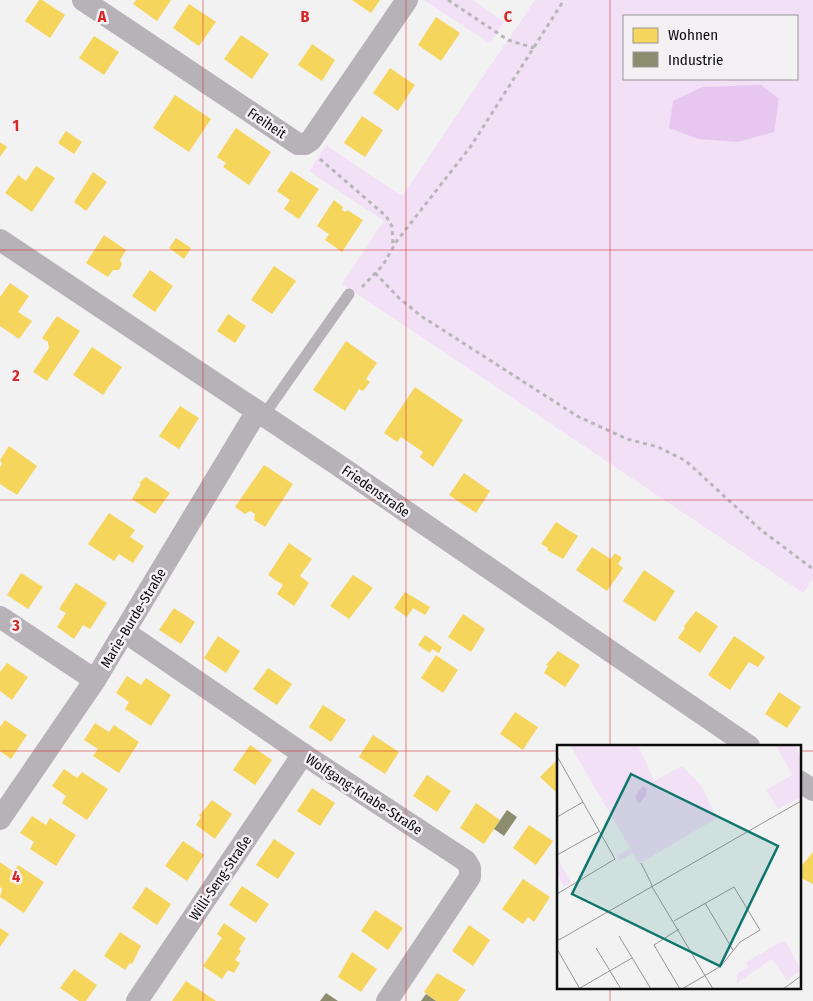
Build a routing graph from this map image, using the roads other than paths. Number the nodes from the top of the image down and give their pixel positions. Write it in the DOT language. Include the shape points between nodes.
graph roads {
  1 [pos="83,0"];
  2 [pos="407,0"];
  3 [pos="0,240"];
  4 [pos="349,294"];
  5 [pos="261,413"];
  6 [pos="0,617"];
  7 [pos="124,632"];
  8 [pos="95,680"];
  9 [pos="748,745"];
  10 [pos="303,754"];
  11 [pos="800,782"];
  12 [pos="813,790"];
  13 [pos="0,819"];
  14 [pos="137,1001"];
  15 [pos="386,1001"];
  1 -- 2 [label="street, Freiheit" via="298,144 311,140"];
  3 -- 5 [label="street, Friedenstraße"];
  4 -- 5 [label="lane"];
  5 -- 7 [label="street, Marie-Burde-Straße"];
  5 -- 9 [label="street, Friedenstraße"];
  6 -- 8 [label="street"];
  7 -- 8 [label="street, Marie-Burde-Straße"];
  7 -- 10 [label="street, Wolfgang-Knabe-Straße"];
  8 -- 13 [label="street, Marie-Burde-Straße"];
  10 -- 14 [label="street, Willi-Seng-Straße"];
  10 -- 15 [label="street, Wolfgang-Knabe-Straße" via="466,860 470,868 470,877"];
  11 -- 12 [label="street"];
}
